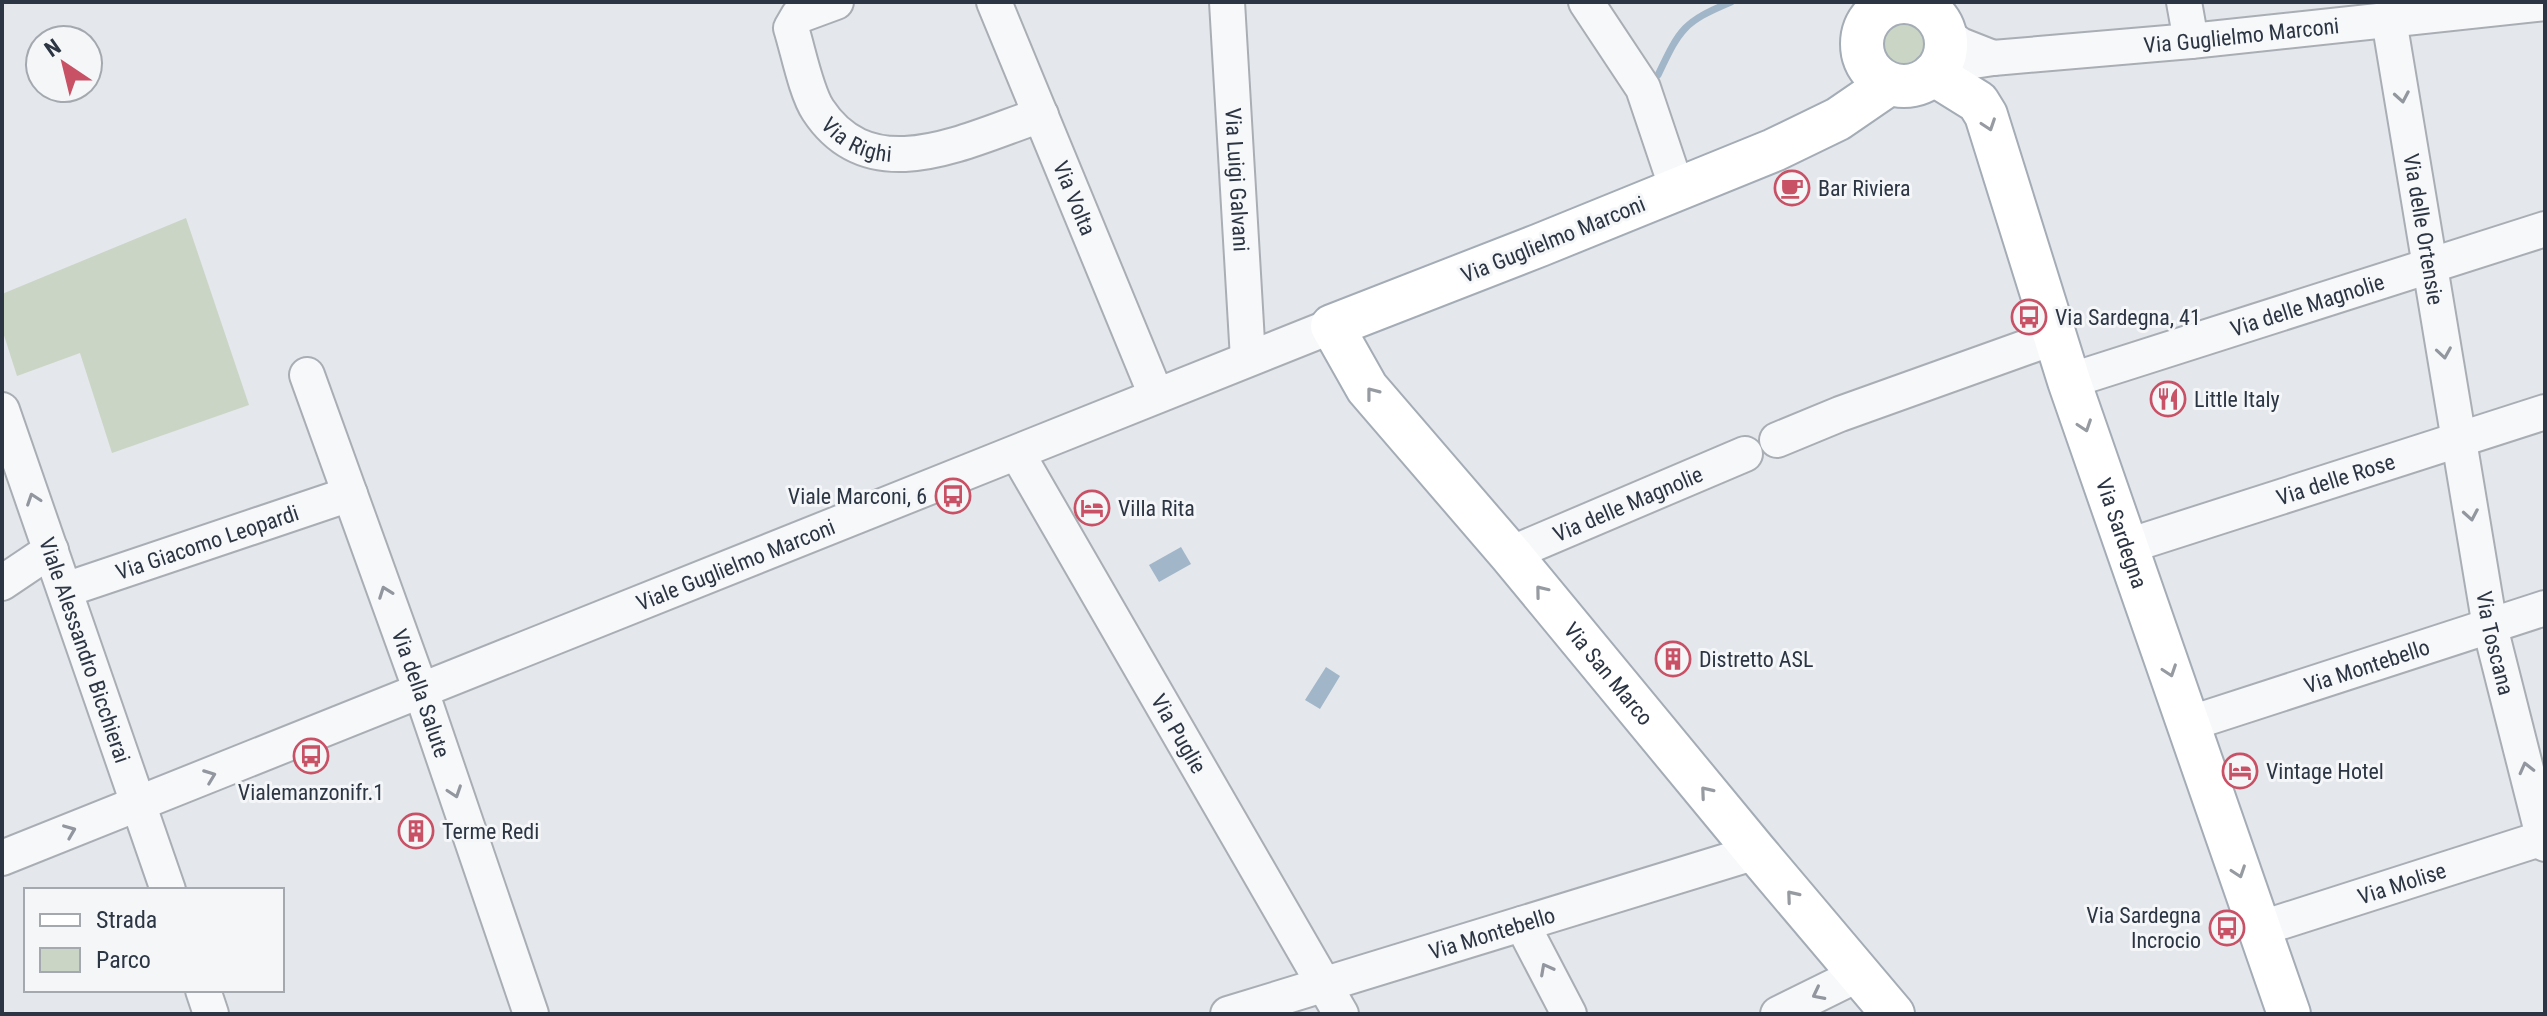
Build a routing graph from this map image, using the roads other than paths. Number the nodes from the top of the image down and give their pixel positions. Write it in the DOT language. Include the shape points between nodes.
graph roads {
  1 [pos="836,2"];
  2 [pos="994,2"];
  3 [pos="1227,2"];
  4 [pos="2184,2"];
  5 [pos="2545,3"];
  6 [pos="1593,4"];
  7 [pos="1884,5"];
  8 [pos="2389,20"];
  9 [pos="1937,38"];
  10 [pos="2191,41"];
  11 [pos="1862,48"];
  12 [pos="1889,84"];
  13 [pos="1041,115"];
  14 [pos="1774,150"];
  15 [pos="1677,189"];
  16 [pos="2545,229"];
  17 [pos="2431,266"];
  18 [pos="1332,326"];
  19 [pos="2055,337"];
  20 [pos="1248,359"];
  21 [pos="307,375"];
  22 [pos="2069,381"];
  23 [pos="1156,395"];
  24 [pos="2,410"];
  25 [pos="2545,412"];
  26 [pos="2457,438"];
  27 [pos="1777,440"];
  28 [pos="1017,453"];
  29 [pos="1745,454"];
  30 [pos="350,494"];
  31 [pos="2128,546"];
  32 [pos="51,550"];
  33 [pos="1510,554"];
  34 [pos="2,583"];
  35 [pos="65,590"];
  36 [pos="2545,608"];
  37 [pos="2490,627"];
  38 [pos="421,691"];
  39 [pos="2188,724"];
  40 [pos="138,804"];
  41 [pos="2544,841"];
  42 [pos="1756,852"];
  43 [pos="2,858"];
  44 [pos="167,888"];
  45 [pos="1522,924"];
  46 [pos="2259,929"];
  47 [pos="1859,974"];
  48 [pos="204,992"];
  49 [pos="1333,1000"];
  50 [pos="211,1014"];
  51 [pos="531,1014"];
  52 [pos="1228,1014"];
  53 [pos="1569,1014"];
  54 [pos="1778,1014"];
  55 [pos="1893,1014"];
  56 [pos="2289,1014"];
  1 -- 13 [label="street, Via Righi" via="798,16 791,28 816,108 853,144 883,155 928,152"];
  2 -- 13 [label="street, Via Volta"];
  3 -- 20 [label="street, Via Luigi Galvani"];
  4 -- 10 [label="street"];
  5 -- 8 [label="street, Via Guglielmo Marconi"];
  6 -- 15 [label="street" via="1643,88"];
  7 -- 9 [label="main road, Via Guglielmo Marconi" via="1924,7"];
  7 -- 11 [label="main road, Via Guglielmo Marconi" via="1866,25"];
  8 -- 10 [label="street, Via Guglielmo Marconi"];
  8 -- 17 [label="street, Via delle Ortensie, one-way"];
  9 -- 10 [label="street, Via Guglielmo Marconi" via="1993,58"];
  9 -- 12 [label="main road, Via Guglielmo Marconi" via="1913,86"];
  9 -- 19 [label="main road, Via Sardegna, one-way" via="1986,115"];
  11 -- 12 [label="main road" via="1870,70"];
  11 -- 14 [label="main road, Via Guglielmo Marconi" via="1837,97"];
  12 -- 14 [label="main road, Via Guglielmo Marconi" via="1838,119"];
  13 -- 23 [label="street, Via Volta"];
  14 -- 15 [label="main road, Via Guglielmo Marconi"];
  15 -- 18 [label="main road, Via Guglielmo Marconi"];
  16 -- 17 [label="street, Via delle Magnolie"];
  17 -- 22 [label="street, Via delle Magnolie"];
  17 -- 26 [label="street, Via delle Ortensie, one-way"];
  18 -- 20 [label="street, Viale Guglielmo Marconi"];
  33 -- 18 [label="main road, Via San Marco, one-way" via="1367,388"];
  19 -- 22 [label="main road, Via Sardegna"];
  19 -- 27 [label="street"];
  20 -- 23 [label="street, Viale Guglielmo Marconi"];
  21 -- 30 [label="street, Via della Salute"];
  22 -- 31 [label="main road, Via Sardegna, one-way"];
  23 -- 28 [label="street, Viale Guglielmo Marconi"];
  32 -- 24 [label="street, Viale Alessandro Bicchierai, one-way"];
  25 -- 26 [label="street, Via delle Rose"];
  26 -- 31 [label="street, Via delle Rose"];
  26 -- 37 [label="street, Via Toscana, one-way"];
  28 -- 38 [label="street, Viale Guglielmo Marconi"];
  28 -- 49 [label="street, Via Puglie"];
  29 -- 33 [label="street, Via delle Magnolie"];
  30 -- 35 [label="street, Via Giacomo Leopardi"];
  38 -- 30 [label="street, Via della Salute, one-way"];
  31 -- 39 [label="main road, Via Sardegna, one-way"];
  32 -- 34 [label="street"];
  32 -- 35 [label="street, Viale Alessandro Bicchierai"];
  42 -- 33 [label="main road, Via San Marco, one-way"];
  35 -- 40 [label="street, Viale Alessandro Bicchierai"];
  36 -- 37 [label="street, Via Montebello"];
  37 -- 39 [label="street, Via Montebello"];
  41 -- 37 [label="street, Via Toscana, one-way"];
  40 -- 38 [label="street, Viale Guglielmo Marconi, one-way"];
  38 -- 51 [label="street, Via della Salute, one-way"];
  39 -- 46 [label="main road, Via Sardegna, one-way"];
  43 -- 40 [label="street, Viale Guglielmo Marconi, one-way"];
  40 -- 44 [label="street, Viale Alessandro Bicchierai"];
  41 -- 46 [label="street, Via Molise"];
  42 -- 45 [label="street, Via Montebello"];
  47 -- 42 [label="main road, Via San Marco, one-way"];
  45 -- 49 [label="street, Via Montebello"];
  53 -- 45 [label="street, one-way"];
  46 -- 56 [label="main road, Via Sardegna"];
  47 -- 54 [label="street, one-way"];
  47 -- 55 [label="main road, Via San Marco"];
  48 -- 50 [label="street"];
  49 -- 52 [label="street, Via Montebello"];
}
